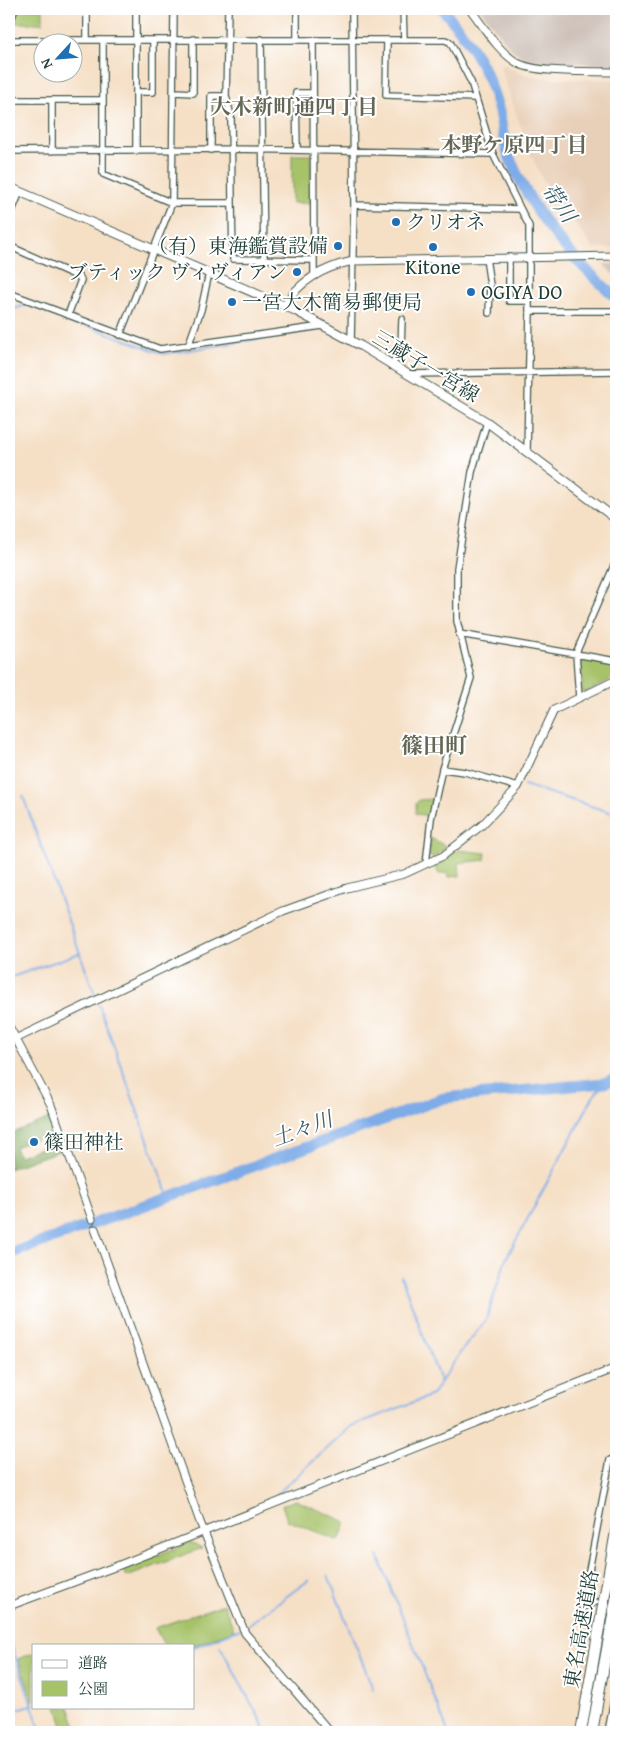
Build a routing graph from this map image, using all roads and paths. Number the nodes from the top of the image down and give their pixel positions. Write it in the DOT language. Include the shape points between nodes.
graph roads {
  1 [pos="14,9"];
  2 [pos="87,9"];
  3 [pos="136,9"];
  4 [pos="174,9"];
  5 [pos="228,9"];
  6 [pos="297,9"];
  7 [pos="352,9"];
  8 [pos="403,9"];
  9 [pos="470,9"];
  10 [pos="9,25"];
  11 [pos="87,39"];
  12 [pos="9,40"];
  13 [pos="103,40"];
  14 [pos="136,40"];
  15 [pos="154,40"];
  16 [pos="174,40"];
  17 [pos="193,40"];
  18 [pos="228,40"];
  19 [pos="261,40"];
  20 [pos="297,40"];
  21 [pos="313,40"];
  22 [pos="352,40"];
  23 [pos="387,40"];
  24 [pos="404,40"];
  25 [pos="616,72"];
  26 [pos="136,92"];
  27 [pos="175,92"];
  28 [pos="313,93"];
  29 [pos="226,96"];
  30 [pos="476,98"];
  31 [pos="9,100"];
  32 [pos="52,100"];
  33 [pos="103,100"];
  34 [pos="174,150"];
  35 [pos="211,150"];
  36 [pos="230,150"];
  37 [pos="264,150"];
  38 [pos="297,150"];
  39 [pos="9,151"];
  40 [pos="52,151"];
  41 [pos="103,151"];
  42 [pos="136,151"];
  43 [pos="314,151"];
  44 [pos="354,151"];
  45 [pos="493,154"];
  46 [pos="9,188"];
  47 [pos="20,192"];
  48 [pos="172,203"];
  49 [pos="232,203"];
  50 [pos="354,205"];
  51 [pos="520,209"];
  52 [pos="9,218"];
  53 [pos="9,246"];
  54 [pos="154,250"];
  55 [pos="616,256"];
  56 [pos="509,257"];
  57 [pos="529,257"];
  58 [pos="486,258"];
  59 [pos="264,260"];
  60 [pos="314,260"];
  61 [pos="353,261"];
  62 [pos="209,273"];
  63 [pos="314,275"];
  64 [pos="9,293"];
  65 [pos="529,301"];
  66 [pos="284,306"];
  67 [pos="530,311"];
  68 [pos="616,311"];
  69 [pos="490,313"];
  70 [pos="68,315"];
  71 [pos="402,319"];
  72 [pos="322,326"];
  73 [pos="120,335"];
  74 [pos="351,341"];
  75 [pos="188,346"];
  76 [pos="391,366"];
  77 [pos="616,371"];
  78 [pos="528,372"];
  79 [pos="405,374"];
  80 [pos="487,422"];
  81 [pos="527,451"];
  82 [pos="616,519"];
  83 [pos="616,561"];
  84 [pos="459,634"];
  85 [pos="576,653"];
  86 [pos="616,661"];
  87 [pos="616,680"];
  88 [pos="578,698"];
  89 [pos="442,769"];
  90 [pos="518,787"];
  91 [pos="426,864"];
  92 [pos="9,1026"];
  93 [pos="12,1041"];
  94 [pos="92,1219"];
  95 [pos="96,1228"];
  96 [pos="616,1368"];
  97 [pos="616,1458"];
  98 [pos="616,1531"];
  99 [pos="204,1532"];
  100 [pos="616,1599"];
  101 [pos="596,1602"];
  102 [pos="9,1606"];
  103 [pos="616,1689"];
  104 [pos="330,1732"];
  105 [pos="581,1732"];
  106 [pos="592,1732"];
  107 [pos="608,1732"];
  1 -- 10 [label="street"];
  2 -- 11 [label="street"];
  3 -- 14 [label="street"];
  4 -- 16 [label="street"];
  5 -- 18 [label="street"];
  6 -- 20 [label="street"];
  7 -- 22 [label="street"];
  8 -- 24 [label="street"];
  9 -- 25 [label="street" via="517,64 546,69"];
  11 -- 12 [label="street"];
  11 -- 13 [label="street"];
  13 -- 14 [label="street"];
  13 -- 33 [label="street"];
  14 -- 15 [label="street"];
  14 -- 26 [label="street"];
  15 -- 16 [label="street"];
  15 -- 26 [label="street" via="153,92"];
  16 -- 17 [label="street"];
  16 -- 27 [label="street"];
  17 -- 18 [label="street"];
  17 -- 27 [label="street" via="193,93"];
  18 -- 19 [label="street"];
  18 -- 29 [label="street"];
  19 -- 20 [label="street"];
  19 -- 37 [label="street"];
  20 -- 21 [label="street"];
  21 -- 22 [label="street"];
  21 -- 28 [label="street"];
  22 -- 23 [label="street"];
  22 -- 44 [label="street"];
  23 -- 24 [label="street"];
  23 -- 30 [label="street" via="386,95"];
  24 -- 30 [label="street" via="450,42"];
  26 -- 42 [label="street"];
  27 -- 34 [label="street"];
  28 -- 38 [label="street" via="296,93"];
  28 -- 43 [label="street"];
  29 -- 35 [label="street" via="211,96"];
  29 -- 36 [label="street" via="231,116"];
  30 -- 45 [label="street"];
  31 -- 32 [label="street"];
  32 -- 33 [label="street"];
  32 -- 40 [label="street"];
  33 -- 41 [label="street"];
  34 -- 35 [label="street"];
  34 -- 42 [label="street"];
  34 -- 48 [label="street"];
  35 -- 36 [label="street"];
  36 -- 37 [label="street"];
  36 -- 49 [label="street"];
  37 -- 38 [label="street"];
  37 -- 59 [label="street"];
  38 -- 43 [label="street"];
  39 -- 40 [label="street"];
  40 -- 41 [label="street"];
  41 -- 42 [label="street"];
  41 -- 48 [label="street" via="103,174"];
  43 -- 44 [label="street"];
  43 -- 60 [label="street"];
  44 -- 45 [label="street"];
  44 -- 50 [label="street"];
  45 -- 51 [label="street"];
  46 -- 47 [label="main road, 三蔵子一宮線"];
  47 -- 52 [label="street"];
  47 -- 54 [label="main road, 三蔵子一宮線"];
  48 -- 49 [label="street"];
  48 -- 54 [label="street"];
  49 -- 59 [label="street" via="233,260"];
  50 -- 51 [label="street"];
  50 -- 61 [label="street"];
  51 -- 57 [label="street" via="530,229"];
  53 -- 70 [label="street" via="79,277"];
  54 -- 62 [label="main road, 三蔵子一宮線"];
  54 -- 73 [label="street"];
  55 -- 57 [label="street"];
  56 -- 57 [label="street"];
  56 -- 58 [label="street"];
  56 -- 65 [label="street" via="509,301"];
  57 -- 65 [label="street"];
  58 -- 61 [label="street"];
  58 -- 69 [label="street"];
  59 -- 60 [label="street"];
  60 -- 63 [label="street"];
  61 -- 63 [label="street"];
  61 -- 74 [label="street"];
  62 -- 66 [label="main road, 三蔵子一宮線"];
  62 -- 75 [label="street" via="201,310"];
  63 -- 66 [label="street"];
  64 -- 70 [label="street"];
  65 -- 67 [label="street"];
  66 -- 72 [label="main road, 三蔵子一宮線"];
  67 -- 68 [label="street"];
  67 -- 78 [label="street"];
  70 -- 73 [label="street"];
  71 -- 76 [label="street" via="401,349"];
  72 -- 74 [label="main road, 三蔵子一宮線"];
  72 -- 75 [label="street"];
  73 -- 75 [label="street" via="160,349"];
  74 -- 76 [label="main road, 三蔵子一宮線"];
  76 -- 79 [label="main road, 三蔵子一宮線"];
  77 -- 78 [label="street"];
  78 -- 79 [label="street"];
  78 -- 81 [label="street"];
  79 -- 80 [label="main road, 三蔵子一宮線"];
  80 -- 81 [label="main road, 三蔵子一宮線"];
  80 -- 84 [label="street" via="472,472 462,526 457,568"];
  81 -- 82 [label="main road, 三蔵子一宮線"];
  83 -- 85 [label="street"];
  84 -- 85 [label="street"];
  84 -- 89 [label="street" via="471,678"];
  85 -- 86 [label="street"];
  85 -- 88 [label="street"];
  87 -- 88 [label="street"];
  88 -- 90 [label="street" via="560,706 549,716"];
  89 -- 90 [label="street"];
  89 -- 91 [label="street" via="431,819"];
  90 -- 91 [label="street" via="455,848"];
  91 -- 93 [label="street" via="404,874 315,898 283,911"];
  92 -- 93 [label="street"];
  93 -- 94 [label="street" via="51,1105"];
  94 -- 95 [label="street"];
  95 -- 99 [label="street"];
  96 -- 99 [label="street"];
  97 -- 101 [label="street" via="610,1460 582,1607"];
  98 -- 105 [label="highway, 東名高速道路"];
  99 -- 102 [label="street"];
  99 -- 104 [label="street" via="245,1633"];
  100 -- 106 [label="highway, 東名高速道路"];
  103 -- 107 [label="street"];
}
